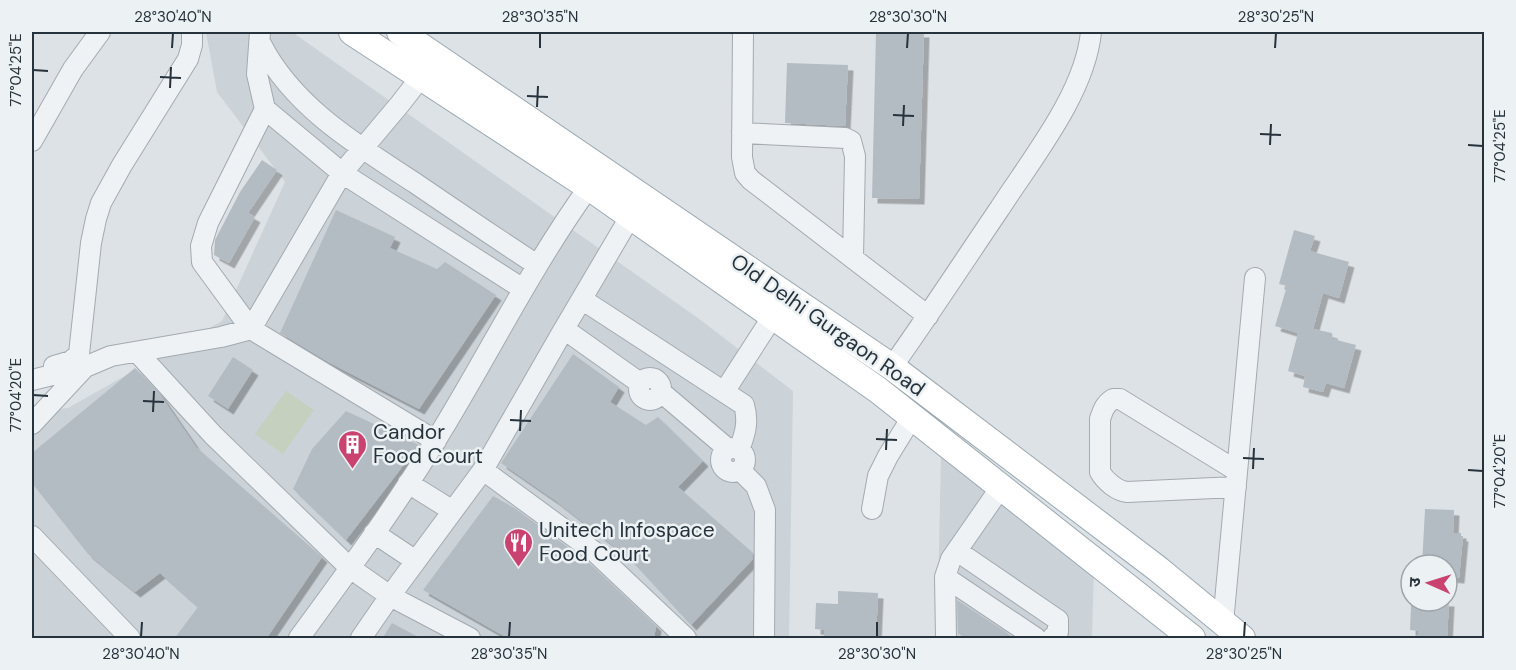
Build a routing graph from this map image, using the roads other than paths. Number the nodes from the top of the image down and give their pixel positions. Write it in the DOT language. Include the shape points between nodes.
graph roads {
  1 [pos="100,32"];
  2 [pos="192,32"];
  3 [pos="352,32"];
  4 [pos="400,32"];
  5 [pos="743,32"];
  6 [pos="1091,32"];
  7 [pos="260,38"];
  8 [pos="421,77"];
  9 [pos="265,110"];
  10 [pos="742,133"];
  11 [pos="32,141"];
  12 [pos="364,149"];
  13 [pos="342,173"];
  14 [pos="589,187"];
  15 [pos="630,217"];
  16 [pos="853,258"];
  17 [pos="537,265"];
  18 [pos="1255,278"];
  19 [pos="523,289"];
  20 [pos="583,300"];
  21 [pos="773,316"];
  22 [pos="928,316"];
  23 [pos="251,329"];
  24 [pos="564,329"];
  25 [pos="137,352"];
  26 [pos="85,367"];
  27 [pos="892,367"];
  28 [pos="32,373"];
  29 [pos="32,381"];
  30 [pos="724,392"];
  31 [pos="912,417"];
  32 [pos="32,424"];
  33 [pos="436,441"];
  34 [pos="734,450"];
  35 [pos="483,470"];
  36 [pos="1236,479"];
  37 [pos="408,483"];
  38 [pos="1002,488"];
  39 [pos="872,509"];
  40 [pos="453,511"];
  41 [pos="374,533"];
  42 [pos="32,536"];
  43 [pos="957,551"];
  44 [pos="416,561"];
  45 [pos="350,568"];
  46 [pos="945,577"];
  47 [pos="390,596"];
  48 [pos="1233,631"];
  49 [pos="130,639"];
  50 [pos="299,639"];
  51 [pos="361,639"];
  52 [pos="470,639"];
  53 [pos="686,639"];
  54 [pos="764,639"];
  55 [pos="946,639"];
  56 [pos="1036,639"];
  57 [pos="1052,639"];
  58 [pos="1192,639"];
  1 -- 11 [label="lane" via="73,69"];
  2 -- 28 [label="lane" via="188,59 110,185 96,219 79,354 71,361"];
  3 -- 8 [label="main road, Old Delhi Gurgaon Road"];
  4 -- 27 [label="main road, Old Delhi Gurgaon Road"];
  5 -- 10 [label="lane"];
  6 -- 22 [label="lane" via="1083,66 1064,112"];
  7 -- 9 [label="lane" via="257,74"];
  7 -- 12 [label="lane" via="275,70 294,93"];
  8 -- 12 [label="lane"];
  8 -- 14 [label="main road, Old Delhi Gurgaon Road"];
  9 -- 13 [label="lane"];
  9 -- 23 [label="lane" via="208,223 201,246 202,262"];
  10 -- 16 [label="lane" via="742,166 751,180"];
  10 -- 16 [label="lane" via="851,141 855,156"];
  12 -- 13 [label="lane"];
  12 -- 17 [label="lane"];
  13 -- 19 [label="lane"];
  13 -- 23 [label="lane"];
  14 -- 15 [label="main road, Old Delhi Gurgaon Road"];
  14 -- 17 [label="lane"];
  15 -- 20 [label="lane"];
  15 -- 21 [label="main road, Old Delhi Gurgaon Road"];
  16 -- 22 [label="lane"];
  17 -- 19 [label="lane"];
  18 -- 36 [label="lane"];
  19 -- 33 [label="lane"];
  20 -- 24 [label="lane"];
  20 -- 30 [label="lane"];
  21 -- 30 [label="lane"];
  21 -- 31 [label="main road, Old Delhi Gurgaon Road"];
  22 -- 27 [label="lane"];
  23 -- 25 [label="lane"];
  23 -- 33 [label="lane"];
  24 -- 34 [label="lane" via="640,383 653,378 660,384 661,392"];
  24 -- 35 [label="lane"];
  25 -- 26 [label="lane" via="111,356"];
  25 -- 45 [label="lane" via="213,435"];
  26 -- 29 [label="lane"];
  26 -- 32 [label="lane"];
  27 -- 48 [label="main road, Old Delhi Gurgaon Road" via="1149,562"];
  30 -- 34 [label="lane" via="744,405 747,415 747,427"];
  31 -- 38 [label="main road, Old Delhi Gurgaon Road"];
  31 -- 39 [label="lane" via="878,476"];
  33 -- 37 [label="lane"];
  34 -- 54 [label="lane" via="745,459 740,470 756,486 765,510"];
  35 -- 40 [label="lane"];
  35 -- 53 [label="lane" via="596,553"];
  36 -- 36 [label="lane" via="1120,399 1107,402 1100,419 1100,472 1117,489 1127,492"];
  36 -- 48 [label="lane"];
  37 -- 40 [label="lane"];
  37 -- 41 [label="lane"];
  38 -- 43 [label="lane"];
  38 -- 58 [label="main road, Old Delhi Gurgaon Road"];
  40 -- 44 [label="lane"];
  41 -- 44 [label="lane"];
  41 -- 45 [label="lane"];
  42 -- 49 [label="lane"];
  43 -- 46 [label="lane"];
  43 -- 57 [label="lane" via="1058,620 1058,632"];
  44 -- 47 [label="lane"];
  45 -- 47 [label="lane"];
  45 -- 50 [label="lane"];
  46 -- 55 [label="lane"];
  46 -- 56 [label="lane"];
  47 -- 51 [label="lane"];
  47 -- 52 [label="lane"];
}
